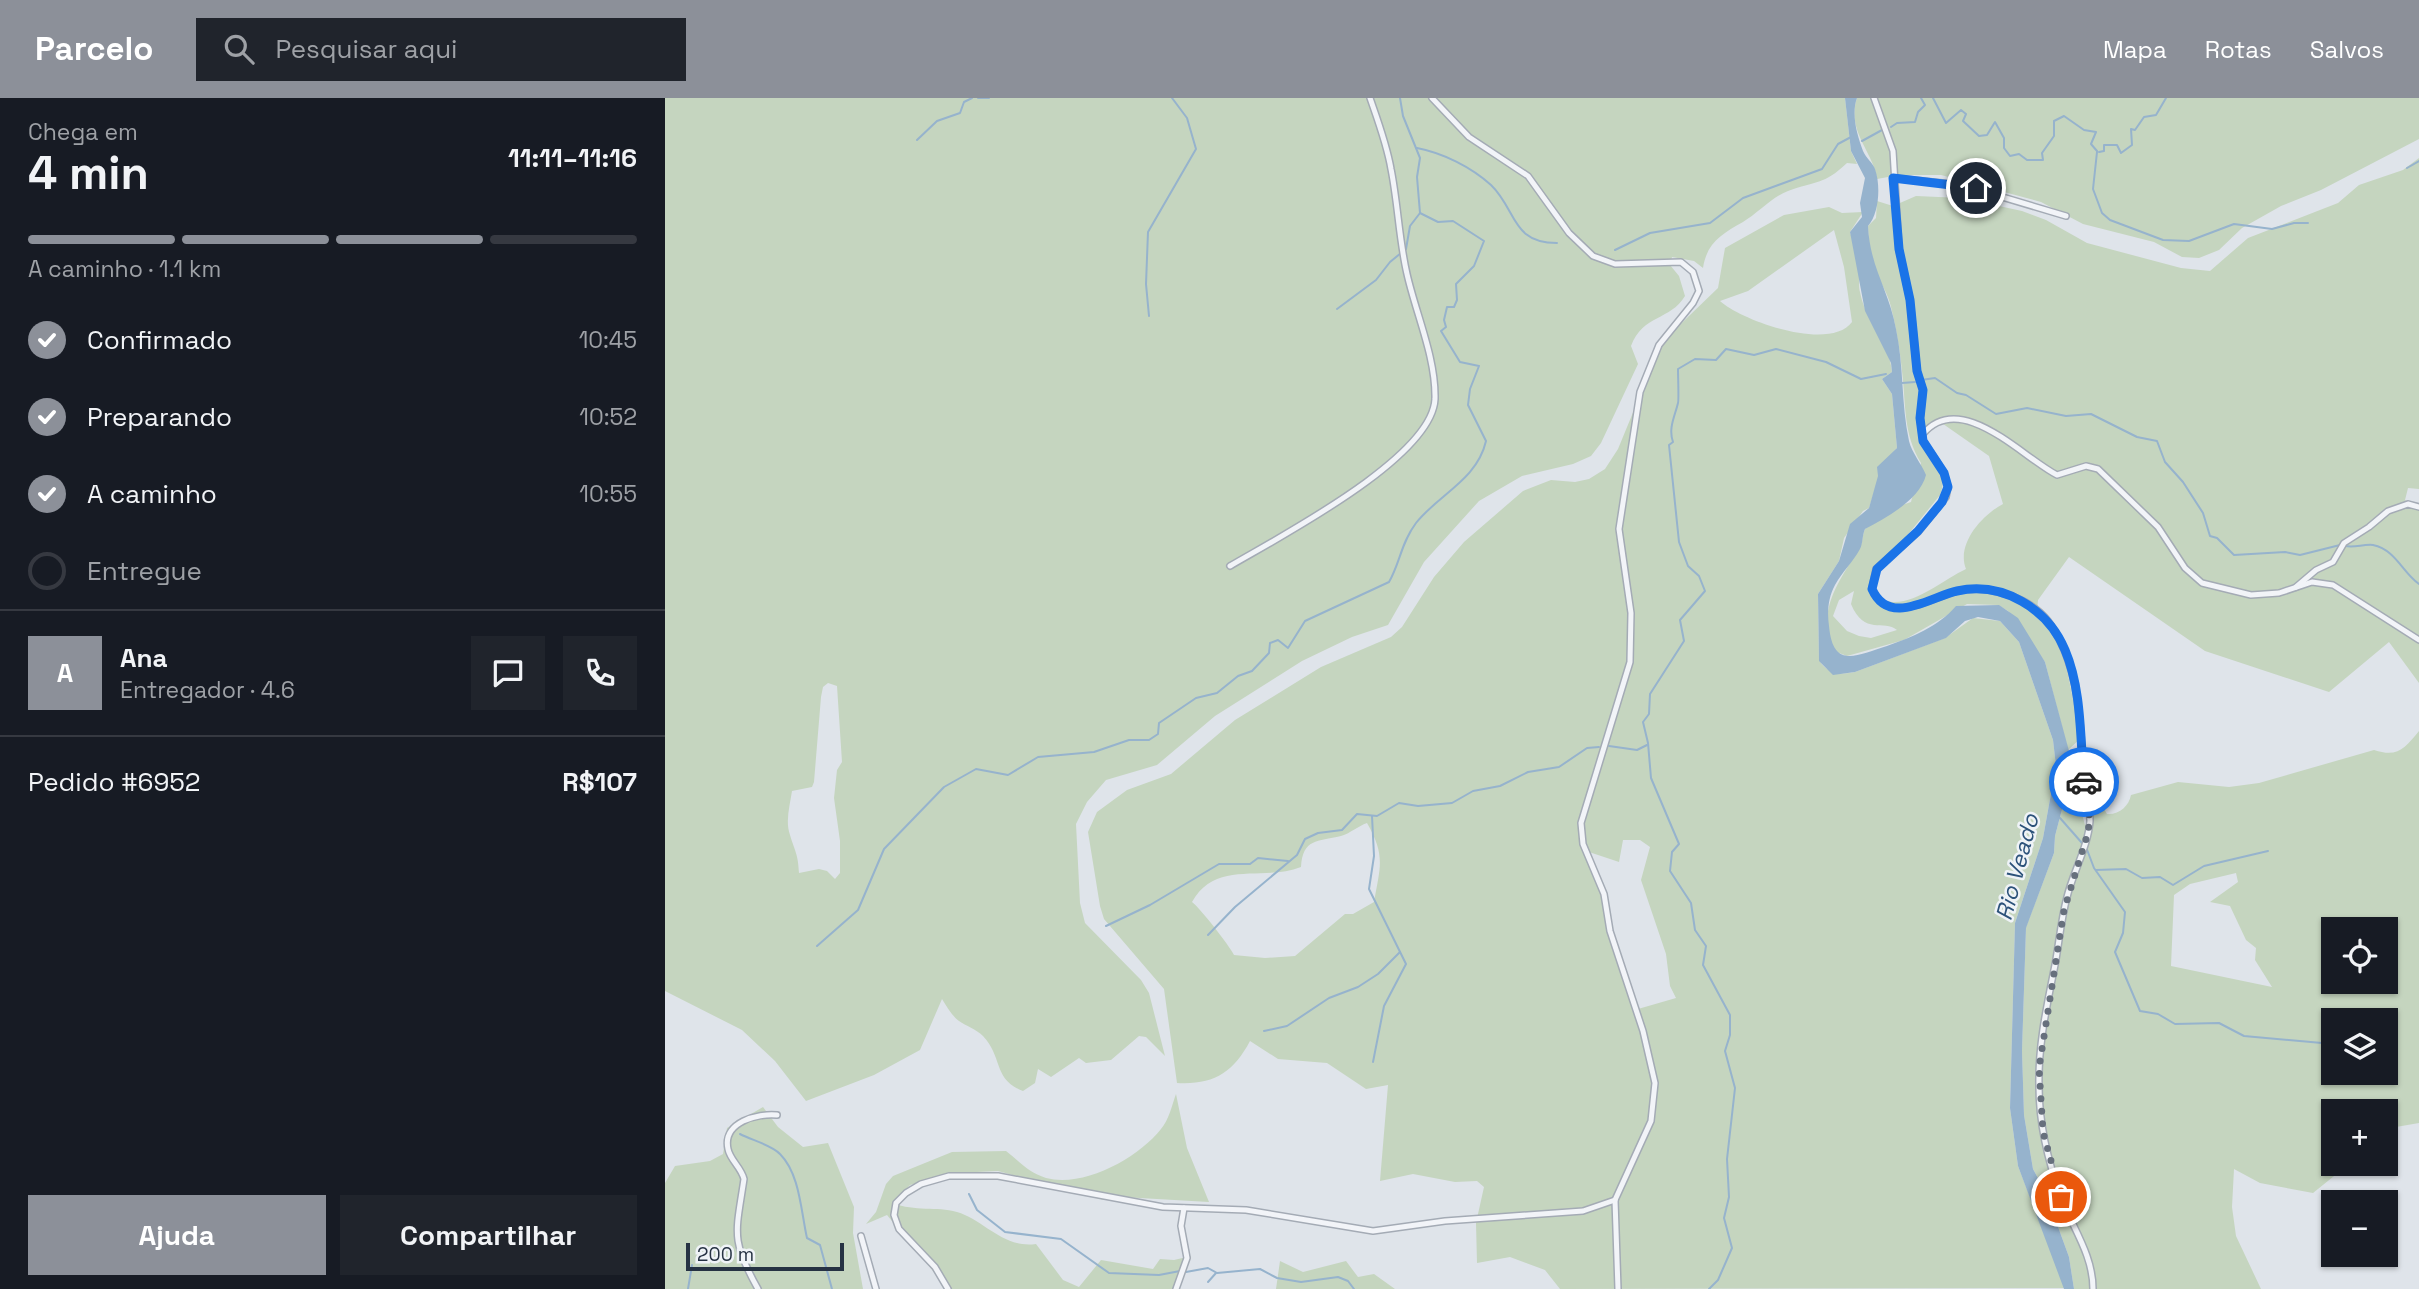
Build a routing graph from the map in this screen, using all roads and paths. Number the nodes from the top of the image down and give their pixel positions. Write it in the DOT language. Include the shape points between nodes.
graph roads {
  1 [pos="1370,98"];
  2 [pos="1432,98"];
  3 [pos="1874,98"];
  4 [pos="1893,178"];
  5 [pos="2066,216"];
  6 [pos="1923,434"];
  7 [pos="2419,507"];
  8 [pos="1230,566"];
  9 [pos="2294,589"];
  10 [pos="2419,640"];
  11 [pos="777,1115"];
  12 [pos="1615,1200"];
  13 [pos="1184,1208"];
  14 [pos="861,1237"];
  15 [pos="758,1289"];
  16 [pos="876,1289"];
  17 [pos="948,1289"];
  18 [pos="1176,1289"];
  19 [pos="1618,1289"];
  20 [pos="2093,1289"];
  1 -- 8 [label="street" via="1389,156 1406,271 1434,385 1433,409 1417,439 1377,473"];
  2 -- 12 [label="street" via="1469,137 1528,176 1569,233 1593,256 1615,264 1681,262 1693,272 1698,285 1696,298 1653,357 1640,392 1619,529 1631,613 1630,662 1581,823 1583,844 1604,894 1610,931 1655,1083 1651,1121"];
  3 -- 4 [label="street" via="1891,144"];
  4 -- 5 [label="street" via="1962,185"];
  4 -- 6 [label="street" via="1899,249 1923,390"];
  6 -- 9 [label="street" via="1942,420 1962,420 2002,436 2057,475 2086,466 2098,468 2158,527 2185,568 2202,583 2251,595"];
  6 -- 20 [label="street" via="1927,451 1946,478 1947,493 1908,542 1877,569 1873,593 1896,608 1930,603 1959,590 1989,590 2017,599 2035,607 2046,619 2062,643 2071,670 2090,820 2064,910 2044,1026 2039,1088 2043,1132 2055,1178 2091,1262"];
  7 -- 9 [label="street" via="2388,510 2344,543 2333,562"];
  9 -- 10 [label="street" via="2312,583 2333,585"];
  11 -- 15 [label="street" via="744,1121 727,1141 744,1179 736,1242"];
  12 -- 13 [label="street" via="1583,1211 1445,1221 1382,1231 1246,1210"];
  12 -- 19 [label="street"];
  13 -- 17 [label="street" via="998,1176 931,1180 900,1198 895,1218"];
  13 -- 18 [label="street" via="1181,1226 1187,1258"];
  14 -- 16 [label="street"];
}
